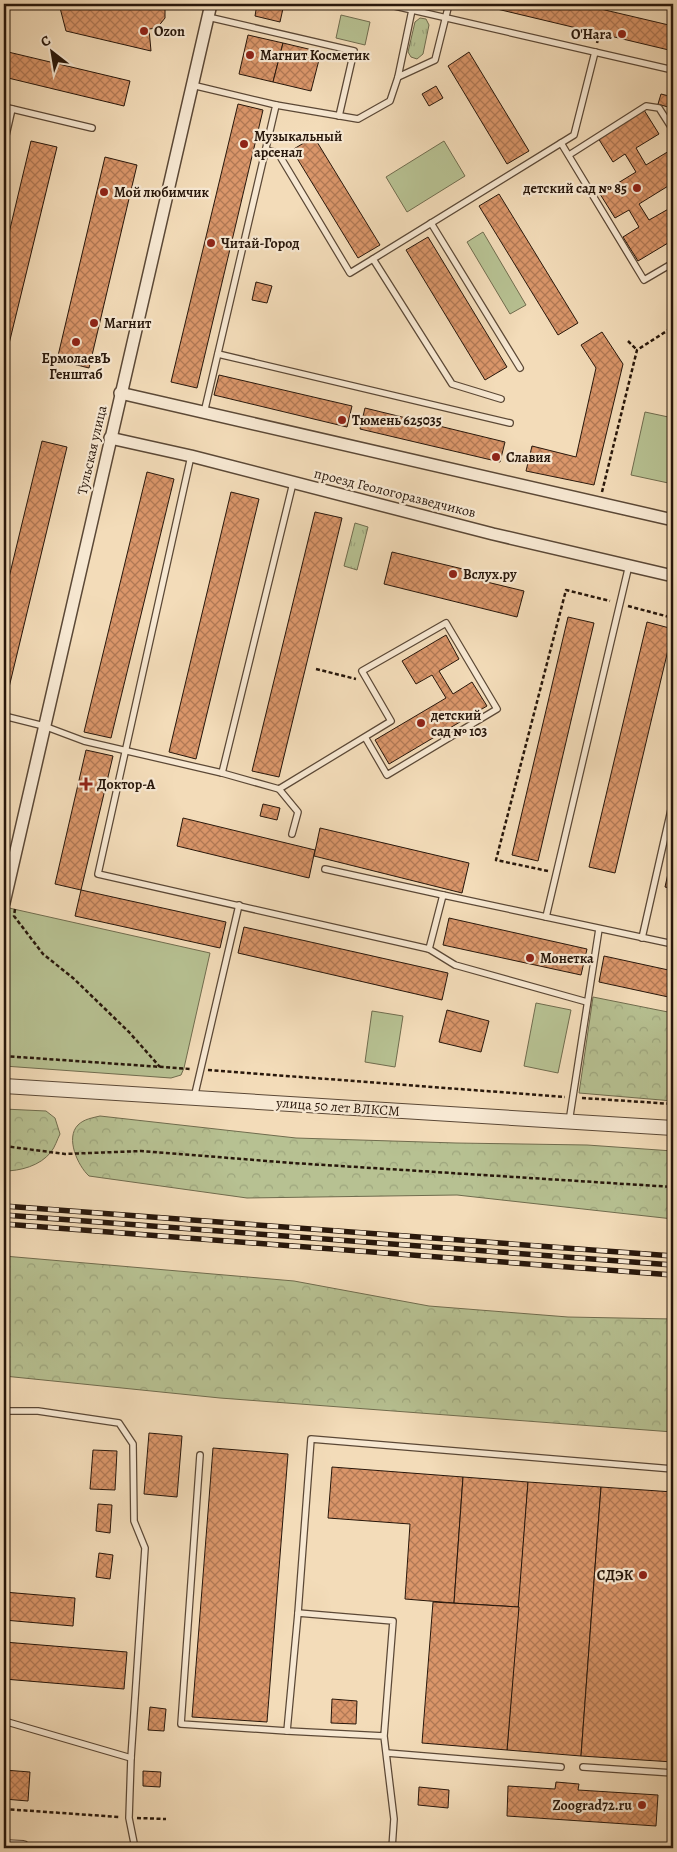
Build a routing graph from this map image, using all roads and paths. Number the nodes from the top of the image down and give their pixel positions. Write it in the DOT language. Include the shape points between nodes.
graph roads {
  1 [pos="211,4"];
  2 [pos="386,4"];
  3 [pos="450,4"];
  4 [pos="607,4"];
  5 [pos="412,10"];
  6 [pos="605,10"];
  7 [pos="208,17"];
  8 [pos="446,17"];
  9 [pos="595,52"];
  10 [pos="673,70"];
  11 [pos="398,77"];
  12 [pos="192,85"];
  13 [pos="276,105"];
  14 [pos="4,107"];
  15 [pos="12,109"];
  16 [pos="339,116"];
  17 [pos="92,128"];
  18 [pos="673,130"];
  19 [pos="561,143"];
  20 [pos="4,144"];
  21 [pos="267,150"];
  22 [pos="569,155"];
  23 [pos="431,224"];
  24 [pos="374,259"];
  25 [pos="673,263"];
  26 [pos="673,327"];
  27 [pos="628,341"];
  28 [pos="637,350"];
  29 [pos="218,354"];
  30 [pos="520,368"];
  31 [pos="120,393"];
  32 [pos="501,399"];
  33 [pos="204,413"];
  34 [pos="510,423"];
  35 [pos="110,438"];
  36 [pos="191,456"];
  37 [pos="293,483"];
  38 [pos="600,504"];
  39 [pos="673,520"];
  40 [pos="629,565"];
  41 [pos="673,576"];
  42 [pos="566,590"];
  43 [pos="316,669"];
  44 [pos="369,682"];
  45 [pos="4,716"];
  46 [pos="44,726"];
  47 [pos="365,737"];
  48 [pos="125,751"];
  49 [pos="222,773"];
  50 [pos="279,789"];
  51 [pos="673,801"];
  52 [pos="292,834"];
  53 [pos="324,868"];
  54 [pos="557,872"];
  55 [pos="6,879"];
  56 [pos="443,895"];
  57 [pos="9,904"];
  58 [pos="240,905"];
  59 [pos="546,917"];
  60 [pos="599,929"];
  61 [pos="642,938"];
  62 [pos="673,944"];
  63 [pos="429,949"];
  64 [pos="587,1002"];
  65 [pos="4,1056"];
  66 [pos="160,1067"];
  67 [pos="200,1070"];
  68 [pos="4,1086"];
  69 [pos="572,1097"];
  70 [pos="194,1098"];
  71 [pos="673,1104"];
  72 [pos="568,1122"];
  73 [pos="673,1128"];
  74 [pos="4,1146"];
  75 [pos="673,1187"];
  76 [pos="4,1411"];
  77 [pos="200,1455"];
  78 [pos="673,1468"];
  79 [pos="298,1613"];
  80 [pos="4,1721"];
  81 [pos="287,1731"];
  82 [pos="384,1736"];
  83 [pos="386,1752"];
  84 [pos="131,1758"];
  85 [pos="561,1767"];
  86 [pos="583,1767"];
  87 [pos="673,1772"];
  88 [pos="4,1809"];
  89 [pos="129,1818"];
  90 [pos="166,1819"];
  91 [pos="4,1847"];
  92 [pos="23,1848"];
  93 [pos="136,1848"];
  94 [pos="392,1848"];
  1 -- 7 [label="street, Тульская улица"];
  2 -- 5 [label="lane"];
  3 -- 8 [label="lane"];
  4 -- 6 [label="path"];
  5 -- 8 [label="lane"];
  5 -- 11 [label="lane"];
  7 -- 12 [label="street, Тульская улица"];
  7 -- 16 [label="lane" via="354,52"];
  8 -- 9 [label="lane"];
  8 -- 11 [label="lane" via="435,60"];
  9 -- 10 [label="lane"];
  9 -- 19 [label="lane" via="574,135"];
  11 -- 16 [label="lane" via="390,101 358,119"];
  12 -- 13 [label="lane"];
  12 -- 31 [label="street, Тульская улица"];
  13 -- 16 [label="lane"];
  13 -- 21 [label="lane"];
  14 -- 15 [label="lane"];
  15 -- 17 [label="lane"];
  15 -- 20 [label="lane"];
  18 -- 22 [label="lane" via="659,108 646,106"];
  19 -- 22 [label="lane"];
  19 -- 23 [label="lane"];
  21 -- 24 [label="lane" via="278,154 350,273"];
  21 -- 29 [label="lane"];
  22 -- 25 [label="lane" via="644,280"];
  23 -- 24 [label="lane"];
  23 -- 30 [label="lane"];
  24 -- 32 [label="lane" via="452,384"];
  26 -- 28 [label="path"];
  27 -- 28 [label="path"];
  28 -- 38 [label="path"];
  29 -- 33 [label="lane"];
  29 -- 34 [label="lane"];
  31 -- 33 [label="street"];
  31 -- 35 [label="street, Тульская улица"];
  33 -- 38 [label="street"];
  35 -- 36 [label="street, проезд Геологоразведчиков"];
  35 -- 46 [label="street, Тульская улица"];
  36 -- 37 [label="street, проезд Геологоразведчиков"];
  36 -- 48 [label="lane"];
  37 -- 40 [label="street, проезд Геологоразведчиков"];
  37 -- 49 [label="lane"];
  38 -- 39 [label="street"];
  40 -- 41 [label="street, проезд Геологоразведчиков"];
  40 -- 54 [label="lane"];
  42 -- 54 [label="path" via="496,860"];
  43 -- 44 [label="path"];
  44 -- 47 [label="lane" via="391,721"];
  44 -- 47 [label="lane" via="362,671 446,623 497,709 387,775"];
  45 -- 46 [label="lane"];
  46 -- 48 [label="lane" via="84,741"];
  46 -- 55 [label="street, Тульская улица"];
  47 -- 50 [label="lane"];
  48 -- 49 [label="lane"];
  48 -- 58 [label="lane" via="98,874"];
  49 -- 50 [label="lane"];
  50 -- 52 [label="lane" via="298,812"];
  51 -- 61 [label="lane"];
  53 -- 56 [label="lane"];
  54 -- 59 [label="lane"];
  55 -- 57 [label="street, Тульская улица"];
  56 -- 59 [label="lane"];
  56 -- 63 [label="lane"];
  57 -- 66 [label="path" via="14,916 43,954 129,1032"];
  58 -- 63 [label="lane"];
  58 -- 67 [label="lane"];
  59 -- 60 [label="lane"];
  60 -- 61 [label="lane"];
  60 -- 64 [label="lane"];
  61 -- 62 [label="lane"];
  63 -- 64 [label="lane" via="455,965"];
  64 -- 69 [label="lane"];
  65 -- 66 [label="path"];
  66 -- 67 [label="path"];
  67 -- 69 [label="path"];
  67 -- 70 [label="lane"];
  68 -- 70 [label="street, улица 50 лет ВЛКСМ"];
  69 -- 71 [label="path"];
  69 -- 72 [label="lane"];
  70 -- 72 [label="street, улица 50 лет ВЛКСМ"];
  72 -- 73 [label="street, улица 50 лет ВЛКСМ"];
  74 -- 75 [label="path" via="65,1154 141,1151"];
  76 -- 84 [label="lane" via="38,1411 119,1424 133,1444 134,1521 144,1548"];
  77 -- 81 [label="lane" via="181,1724"];
  78 -- 79 [label="lane" via="311,1439"];
  79 -- 81 [label="lane"];
  79 -- 82 [label="lane" via="394,1621"];
  80 -- 84 [label="lane"];
  81 -- 82 [label="lane"];
  82 -- 83 [label="lane"];
  83 -- 85 [label="lane"];
  83 -- 94 [label="lane" via="394,1819"];
  84 -- 89 [label="lane"];
  86 -- 87 [label="lane"];
  88 -- 89 [label="path"];
  89 -- 90 [label="path"];
  89 -- 93 [label="lane"];
  91 -- 92 [label="street"];
}
